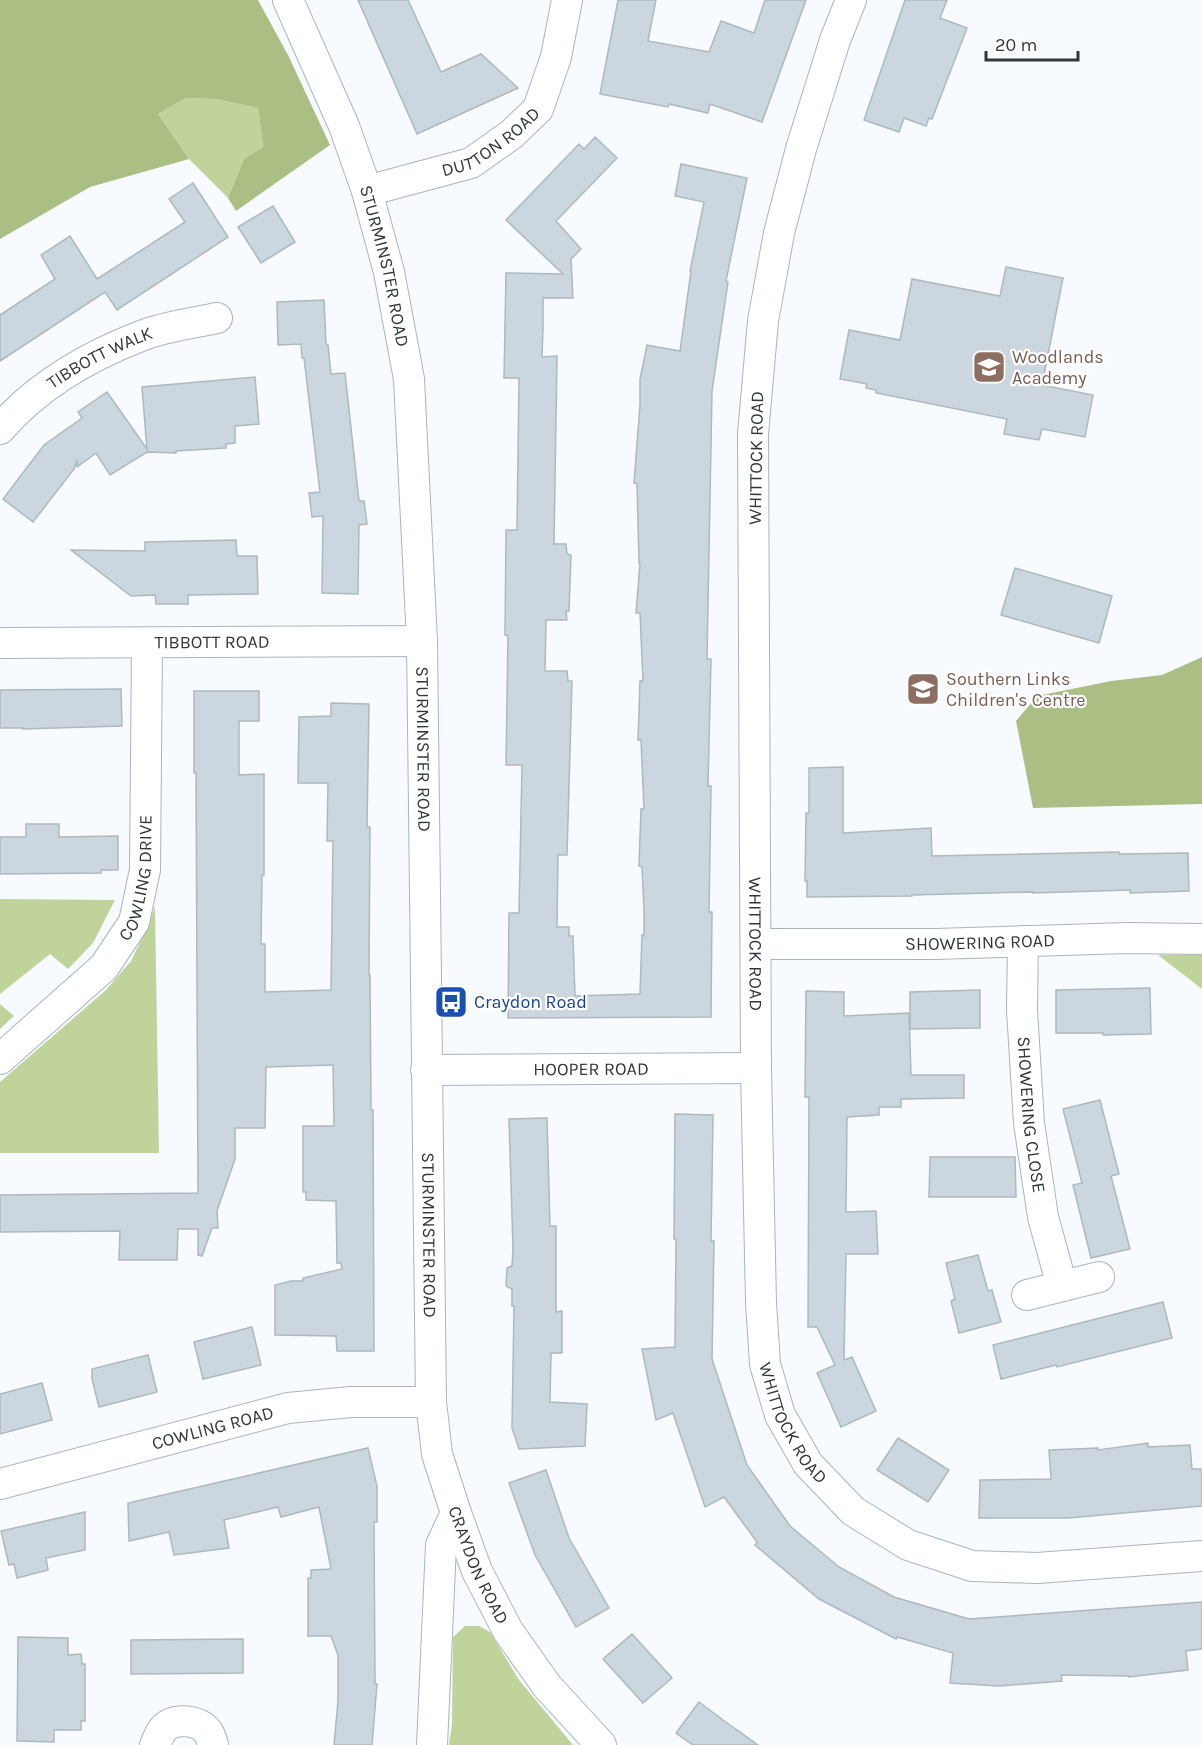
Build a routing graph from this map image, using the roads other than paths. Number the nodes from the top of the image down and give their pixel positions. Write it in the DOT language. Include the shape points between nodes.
graph roads {
  1 [pos="288,0"];
  2 [pos="567,0"];
  3 [pos="851,0"];
  4 [pos="367,191"];
  5 [pos="218,318"];
  6 [pos="0,429"];
  7 [pos="422,642"];
  8 [pos="0,643"];
  9 [pos="147,643"];
  10 [pos="1202,939"];
  11 [pos="1023,941"];
  12 [pos="756,944"];
  13 [pos="0,1059"];
  14 [pos="756,1068"];
  15 [pos="426,1070"];
  16 [pos="1099,1277"];
  17 [pos="1062,1286"];
  18 [pos="1027,1295"];
  19 [pos="431,1402"];
  20 [pos="0,1484"];
  21 [pos="456,1514"];
  22 [pos="1202,1556"];
  23 [pos="155,1745"];
  24 [pos="213,1745"];
  25 [pos="432,1745"];
  26 [pos="601,1745"];
  1 -- 4 [label="street, STURMINSTER ROAD" via="345,126"];
  2 -- 4 [label="street, DUTTON ROAD" via="556,57 538,109 512,134 471,163"];
  3 -- 12 [label="street, WHITTOCK ROAD" via="801,149 779,233 763,321 753,434"];
  4 -- 7 [label="street, STURMINSTER ROAD" via="389,272 410,379"];
  5 -- 6 [label="street, TIBBOTT WALK" via="143,335 72,368 13,414"];
  7 -- 9 [label="street, TIBBOTT ROAD"];
  7 -- 15 [label="street, STURMINSTER ROAD"];
  8 -- 9 [label="street, TIBBOTT ROAD"];
  9 -- 13 [label="street, COWLING DRIVE" via="145,870 134,922 104,967"];
  10 -- 11 [label="street, SHOWERING ROAD"];
  11 -- 12 [label="street, SHOWERING ROAD"];
  11 -- 17 [label="street, SHOWERING CLOSE" via="1022,1010 1029,1123 1044,1217"];
  12 -- 14 [label="street, WHITTOCK ROAD"];
  14 -- 15 [label="street, HOOPER ROAD"];
  14 -- 22 [label="street, WHITTOCK ROAD" via="765,1364 780,1415 808,1464 853,1510 908,1545 972,1566 1037,1568"];
  15 -- 19 [label="street, STURMINSTER ROAD"];
  16 -- 17 [label="street"];
  17 -- 18 [label="street"];
  19 -- 20 [label="street, COWLING ROAD" via="351,1402 288,1408"];
  19 -- 21 [label="street, STURMINSTER ROAD" via="437,1454"];
  21 -- 25 [label="street, CRAYDON ROAD" via="441,1545"];
  21 -- 26 [label="street, CRAYDON ROAD" via="477,1571 508,1631 547,1686"];
  23 -- 24 [label="street" via="164,1729 185,1721 201,1726"];
}
